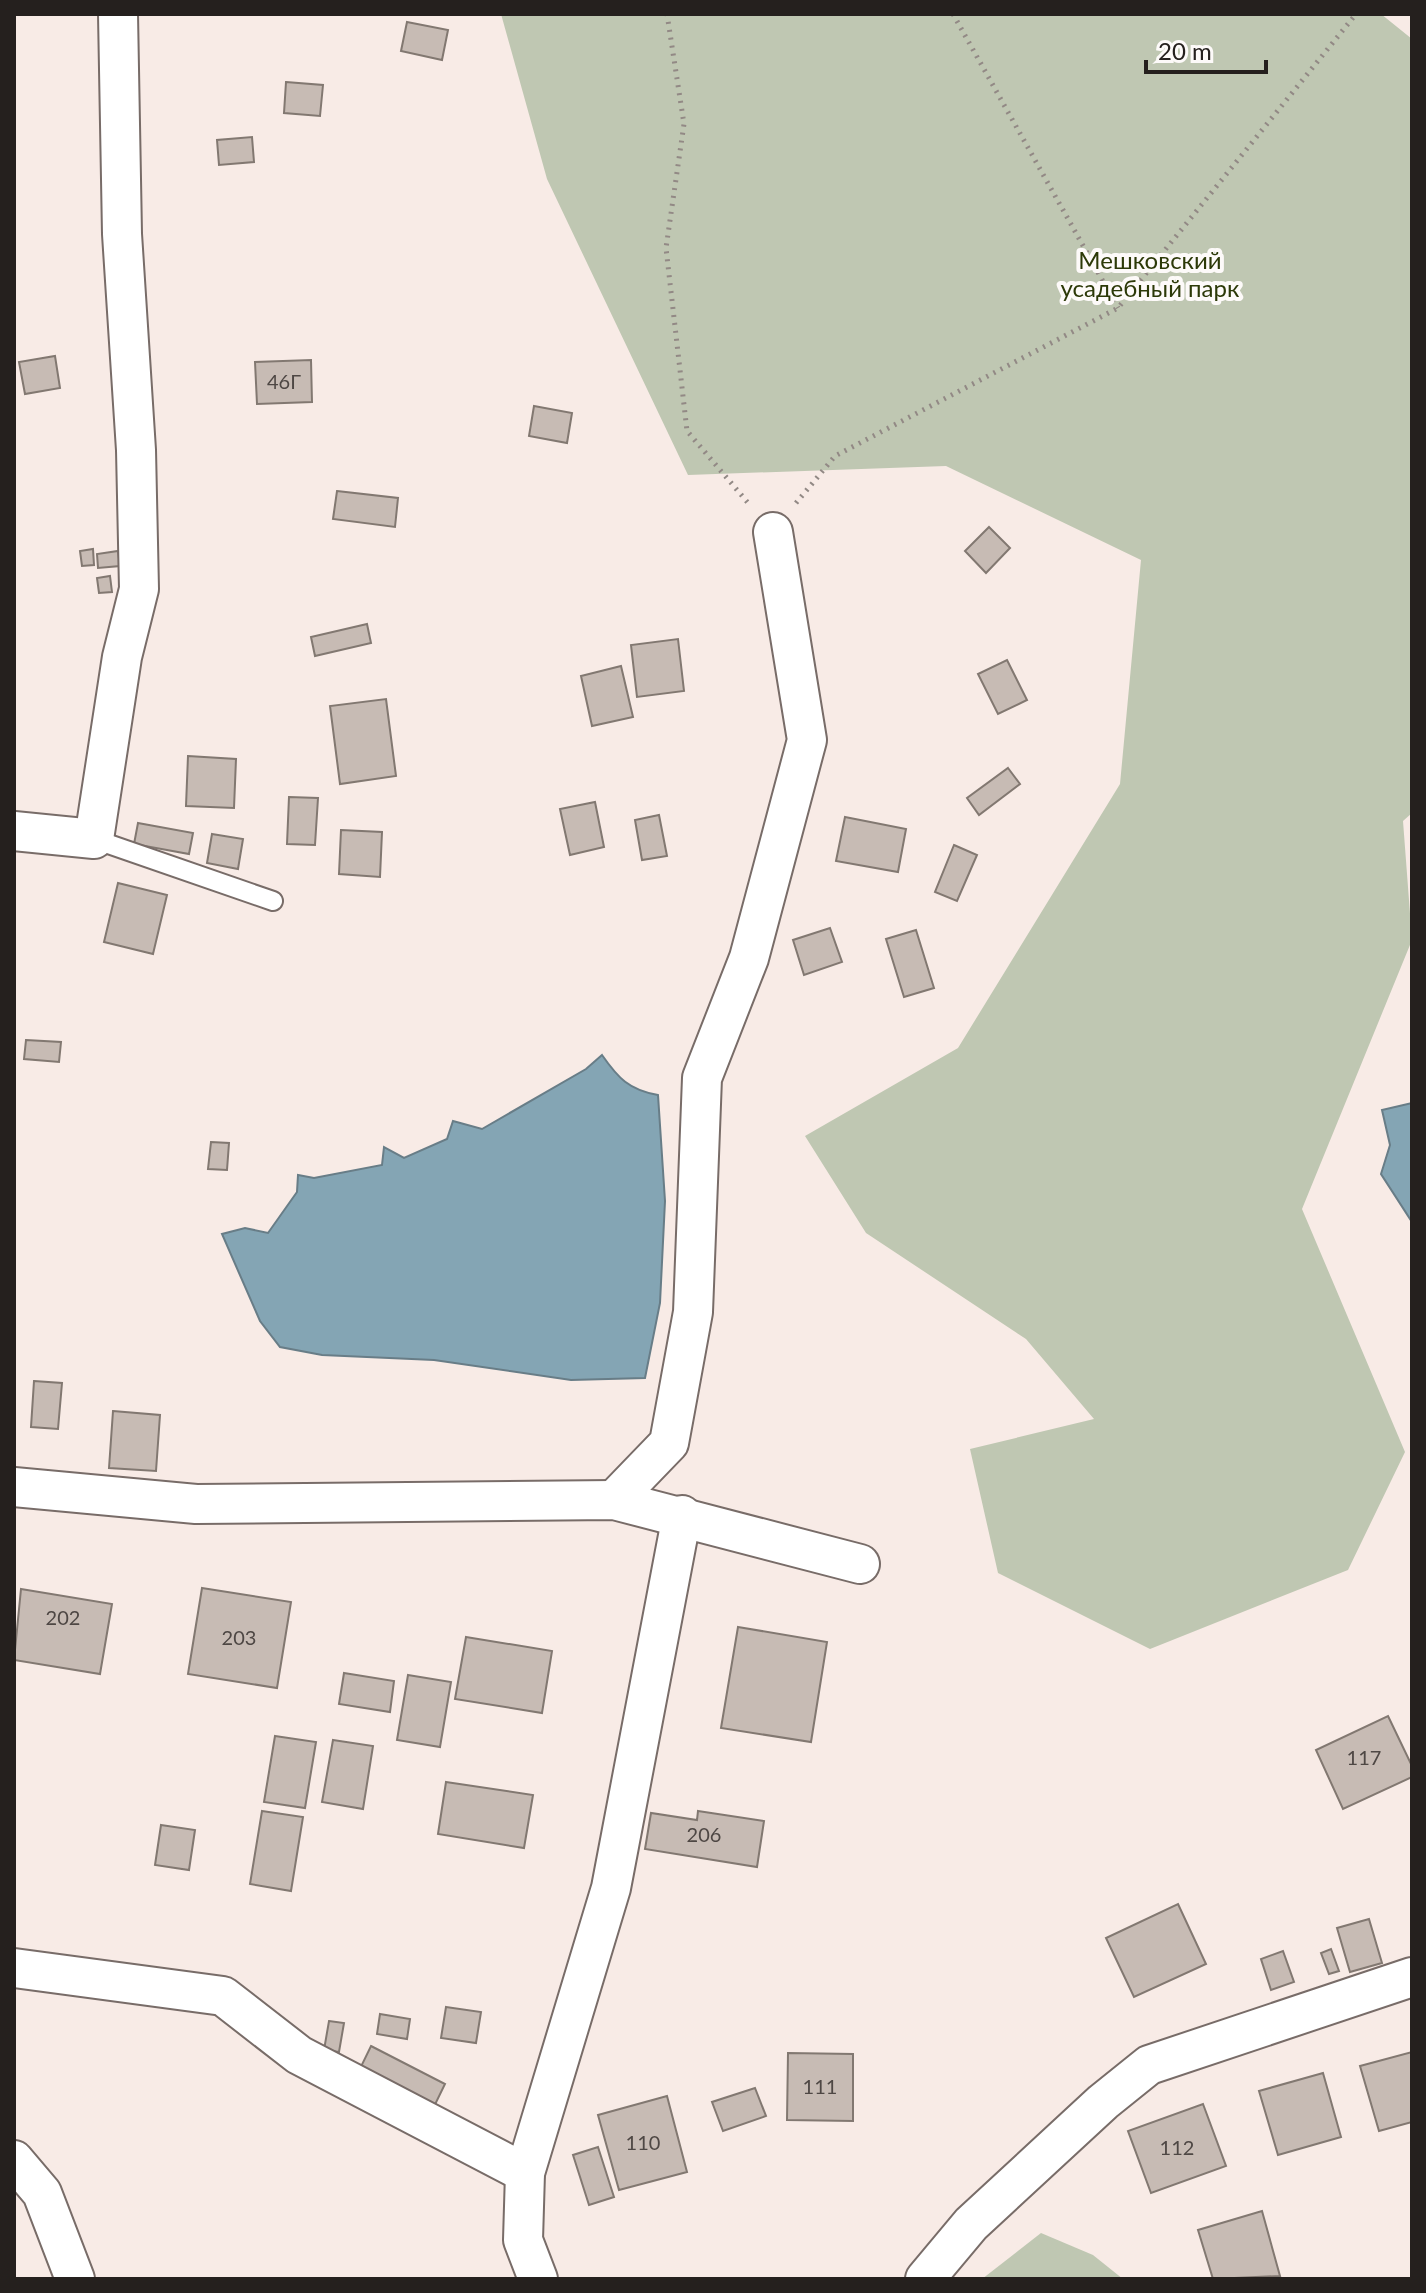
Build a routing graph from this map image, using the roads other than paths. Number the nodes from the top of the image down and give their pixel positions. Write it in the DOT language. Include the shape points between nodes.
graph roads {
  1 [pos="118,14"];
  2 [pos="773,532"];
  3 [pos="14,831"];
  4 [pos="94,839"];
  5 [pos="273,901"];
  6 [pos="14,1487"];
  7 [pos="614,1500"];
  8 [pos="682,1515"];
  9 [pos="860,1564"];
  10 [pos="14,1968"];
  11 [pos="1412,1977"];
  12 [pos="14,2160"];
  13 [pos="525,2173"];
  14 [pos="75,2279"];
  15 [pos="538,2279"];
  16 [pos="925,2279"];
  1 -- 4 [label="street" via="122,234 139,589 122,657"];
  2 -- 7 [label="street" via="807,740 749,958 702,1078 693,1312 669,1443"];
  3 -- 4 [label="street"];
  4 -- 5 [label="lane"];
  6 -- 7 [label="street" via="196,1504"];
  7 -- 8 [label="street"];
  8 -- 9 [label="street"];
  8 -- 13 [label="street" via="611,1888"];
  10 -- 13 [label="street" via="223,1996 299,2055"];
  11 -- 16 [label="street" via="1149,2065 971,2224"];
  12 -- 14 [label="street" via="42,2193"];
  13 -- 15 [label="street" via="523,2240"];
}
